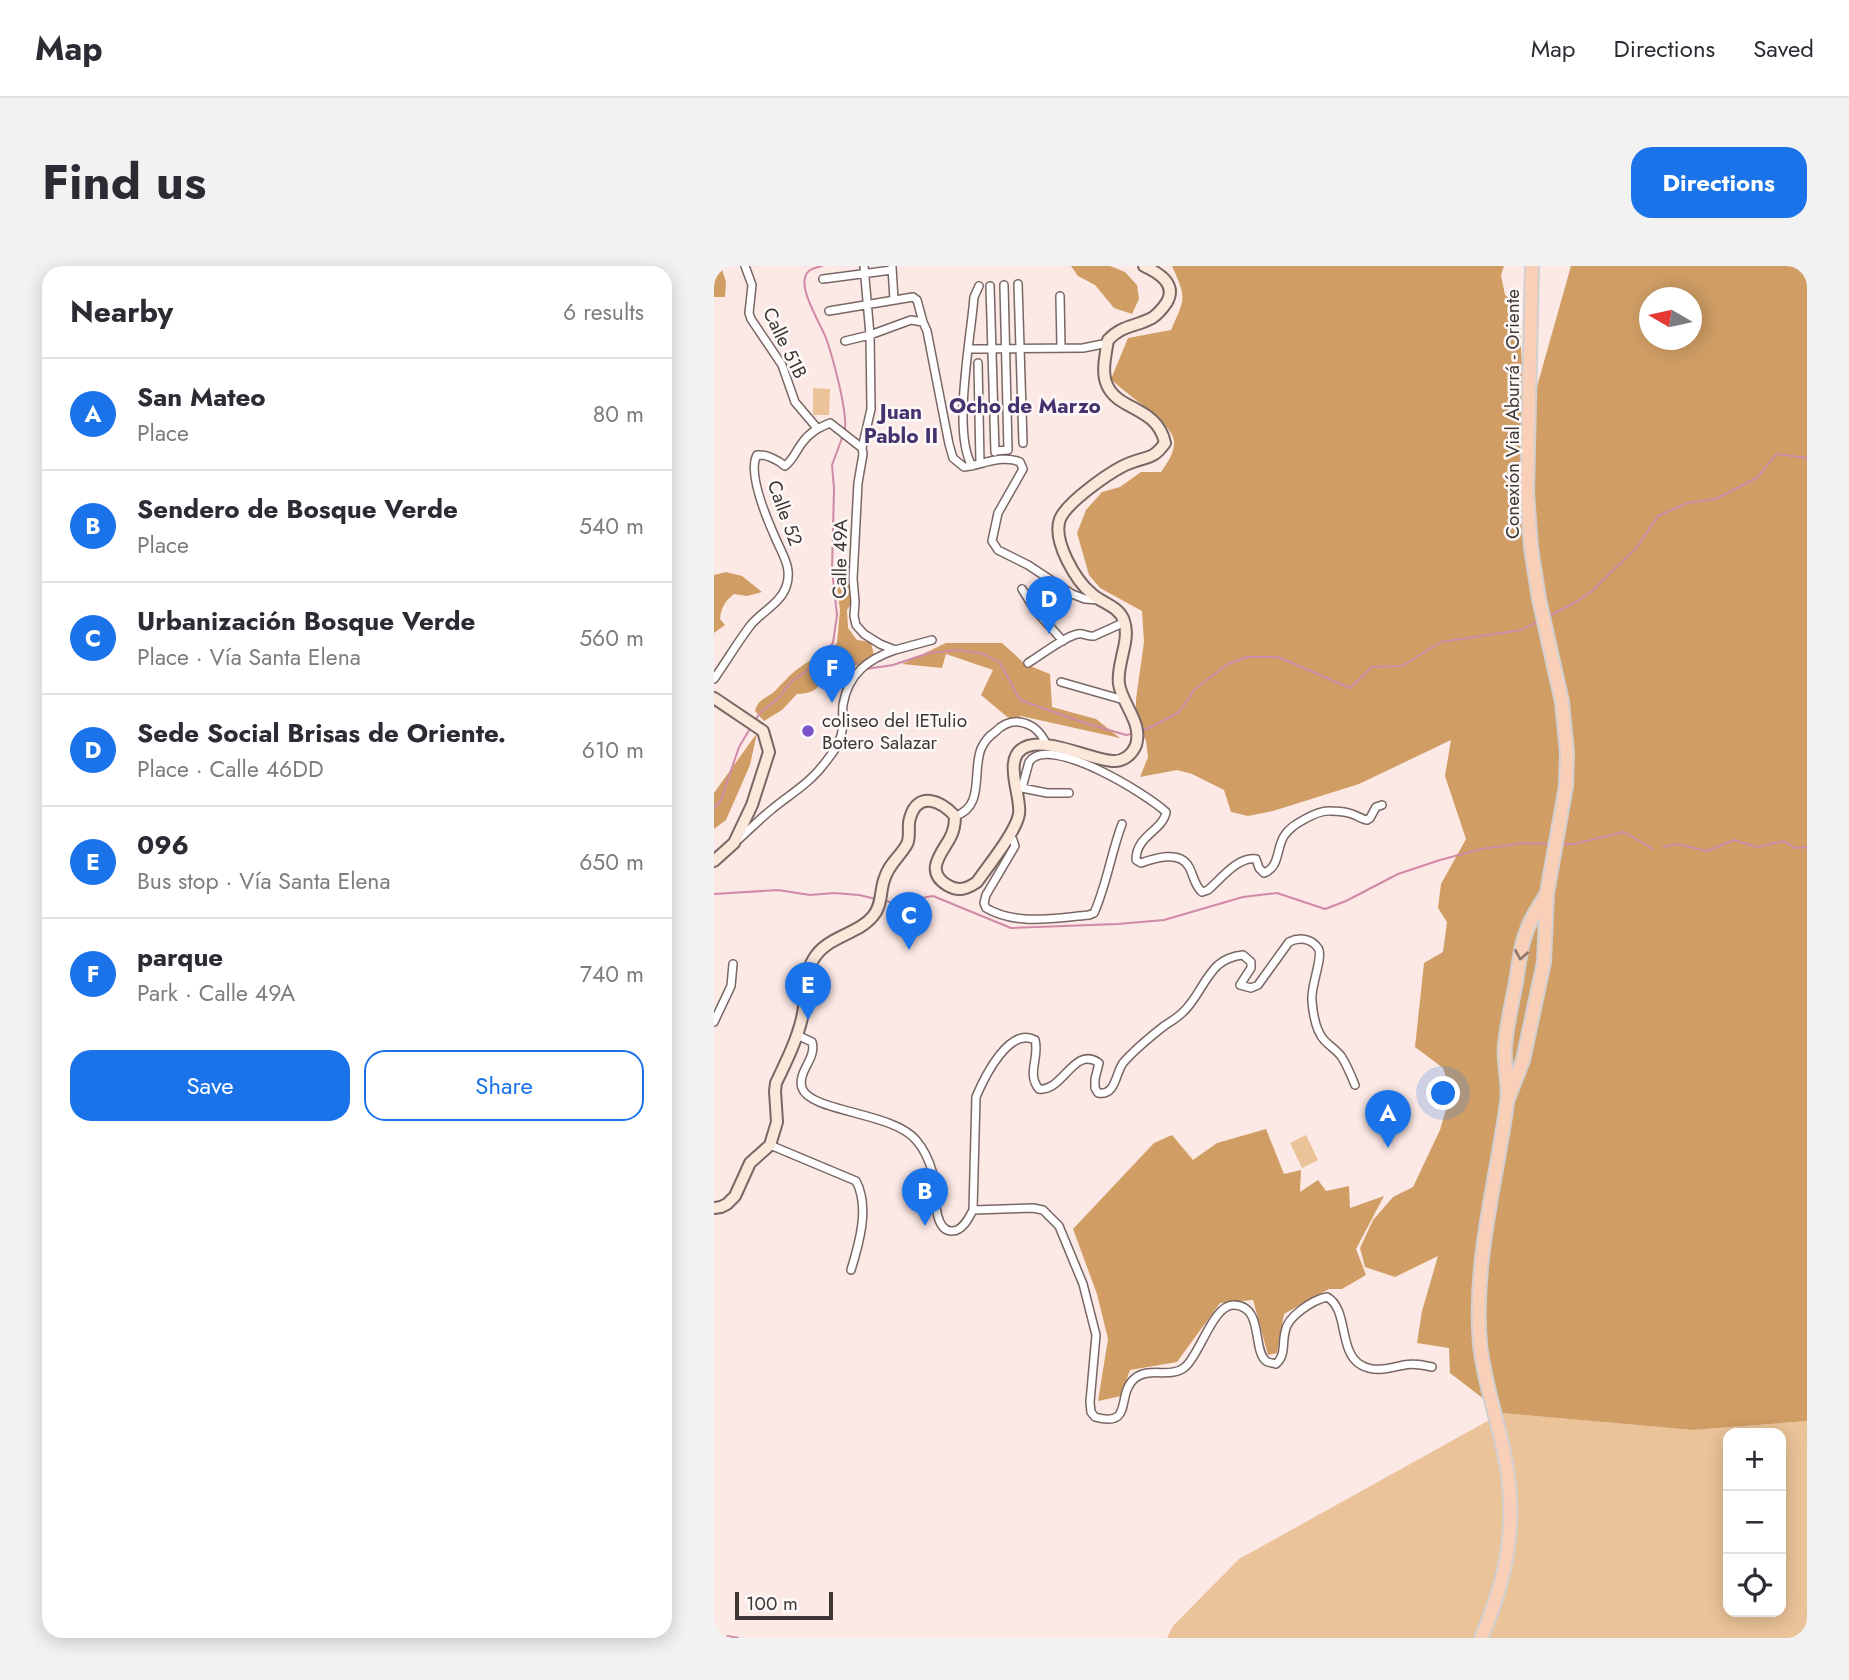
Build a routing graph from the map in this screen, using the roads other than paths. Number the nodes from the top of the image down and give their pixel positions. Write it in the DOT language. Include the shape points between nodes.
graph roads {
  1 [pos="745,266"];
  2 [pos="1144,266"];
  3 [pos="1532,266"];
  4 [pos="892,268"];
  5 [pos="864,270"];
  6 [pos="823,279"];
  7 [pos="1018,284"];
  8 [pos="1004,285"];
  9 [pos="979,286"];
  10 [pos="990,286"];
  11 [pos="1060,296"];
  12 [pos="894,300"];
  13 [pos="869,304"];
  14 [pos="829,311"];
  15 [pos="921,321"];
  16 [pos="870,335"];
  17 [pos="845,341"];
  18 [pos="1108,343"];
  19 [pos="1020,347"];
  20 [pos="1061,347"];
  21 [pos="992,348"];
  22 [pos="1006,348"];
  23 [pos="969,349"];
  24 [pos="978,363"];
  25 [pos="817,428"];
  26 [pos="1023,443"];
  27 [pos="862,448"];
  28 [pos="995,451"];
  29 [pos="995,460"];
  30 [pos="976,464"];
  31 [pos="1022,589"];
  32 [pos="1100,600"];
  33 [pos="1125,622"];
  34 [pos="932,640"];
  35 [pos="1063,641"];
  36 [pos="895,650"];
  37 [pos="1028,663"];
  38 [pos="714,679"];
  39 [pos="1061,682"];
  40 [pos="714,698"];
  41 [pos="1124,700"];
  42 [pos="1047,745"];
  43 [pos="1019,788"];
  44 [pos="1069,793"];
  45 [pos="1382,806"];
  46 [pos="955,816"];
  47 [pos="1122,824"];
  48 [pos="1007,837"];
  49 [pos="734,843"];
  50 [pos="714,861"];
  51 [pos="1547,890"];
  52 [pos="1533,916"];
  53 [pos="1527,929"];
  54 [pos="1545,930"];
  55 [pos="733,964"];
  56 [pos="714,1022"];
  57 [pos="797,1035"];
  58 [pos="1505,1055"];
  59 [pos="1521,1065"];
  60 [pos="1506,1069"];
  61 [pos="1355,1085"];
  62 [pos="1507,1101"];
  63 [pos="770,1145"];
  64 [pos="714,1208"];
  65 [pos="973,1210"];
  66 [pos="851,1270"];
  67 [pos="1432,1367"];
  68 [pos="1482,1635"];
  1 -- 25 [label="street, Calle 51B" via="752,285 751,318 782,365 795,402"];
  2 -- 18 [label="main road" via="1168,282 1169,299 1157,315 1123,328"];
  3 -- 51 [label="main road, Conexión Vial Aburrá - Oriente" via="1527,493 1531,548 1562,702 1567,753 1566,786"];
  4 -- 5 [label="street"];
  4 -- 12 [label="street"];
  5 -- 6 [label="street"];
  5 -- 13 [label="street, Calle 49A"];
  7 -- 19 [label="street"];
  8 -- 22 [label="street"];
  9 -- 23 [label="street"];
  10 -- 21 [label="street"];
  11 -- 20 [label="street"];
  12 -- 13 [label="street"];
  12 -- 15 [label="street" via="918,300"];
  13 -- 14 [label="street"];
  13 -- 16 [label="street, Calle 49A"];
  15 -- 16 [label="street" via="911,320"];
  15 -- 30 [label="street" via="927,331 953,458 964,467"];
  16 -- 17 [label="street"];
  16 -- 27 [label="street, Calle 49A" via="870,409"];
  18 -- 20 [label="street"];
  18 -- 32 [label="main road" via="1107,385 1158,424 1165,443 1153,456 1132,462 1096,484 1060,519 1059,537 1070,565 1080,583"];
  19 -- 20 [label="street"];
  19 -- 22 [label="street"];
  19 -- 26 [label="street"];
  21 -- 22 [label="street"];
  21 -- 23 [label="street"];
  21 -- 28 [label="street"];
  22 -- 28 [label="street" via="1008,450"];
  23 -- 30 [label="street" via="963,430 965,450"];
  24 -- 30 [label="street"];
  25 -- 27 [label="street" via="830,423"];
  25 -- 38 [label="street, Calle 52" via="788,465 762,454 755,458 758,491 789,569 787,586 781,598 750,626"];
  27 -- 36 [label="street, Calle 49A" via="854,616 863,634"];
  28 -- 29 [label="street"];
  29 -- 30 [label="street"];
  29 -- 32 [label="street" via="1014,459 1023,469 998,513 992,541 998,550 1072,594"];
  31 -- 35 [label="street"];
  32 -- 33 [label="main road" via="1115,608"];
  33 -- 35 [label="street" via="1094,636 1078,634"];
  33 -- 41 [label="main road" via="1119,683"];
  34 -- 36 [label="street"];
  35 -- 37 [label="street"];
  36 -- 49 [label="street" via="880,655 850,681 843,731 822,767"];
  39 -- 41 [label="street"];
  40 -- 49 [label="main road" via="763,731 769,752"];
  41 -- 42 [label="main road" via="1137,730 1137,743 1124,760"];
  42 -- 43 [label="main road" via="1028,746 1019,752 1013,773"];
  42 -- 46 [label="street" via="1042,733 1021,722 1001,726 981,750 970,806"];
  43 -- 44 [label="street"];
  43 -- 45 [label="street" via="1034,756 1062,757 1104,771 1166,812 1137,850 1136,860 1181,859 1204,892 1249,858 1256,859 1264,873 1271,870 1286,832 1310,816 1331,811 1367,820"];
  43 -- 48 [label="main road" via="1018,814"];
  46 -- 48 [label="main road" via="951,836 936,859 942,882 951,887 959,890 977,882"];
  46 -- 57 [label="main road" via="940,802 929,800 915,808 908,841 888,869 874,915 823,947 813,960"];
  47 -- 48 [label="street" via="1101,898 1094,913 1088,915 1027,920 1007,918 986,908 986,895 1015,846"];
  49 -- 50 [label="main road"];
  51 -- 52 [label="main road, Conexión Vial Aburrá - Oriente"];
  51 -- 54 [label="main road, Conexión Vial Aburrá - Oriente"];
  52 -- 53 [label="main road, Conexión Vial Aburrá - Oriente"];
  52 -- 54 [label="main road"];
  53 -- 54 [label="main road" via="1537,935"];
  53 -- 58 [label="main road, Conexión Vial Aburrá - Oriente, one-way"];
  54 -- 59 [label="main road, Conexión Vial Aburrá - Oriente" via="1544,962"];
  55 -- 56 [label="street" via="731,986"];
  57 -- 63 [label="main road" via="776,1083 777,1122"];
  57 -- 65 [label="street" via="812,1042 814,1050 801,1082 806,1095 886,1121 917,1140 933,1175 936,1208 944,1229 957,1230"];
  58 -- 59 [label="main road" via="1518,1057"];
  58 -- 60 [label="main road, Conexión Vial Aburrá - Oriente"];
  59 -- 60 [label="main road"];
  59 -- 62 [label="main road, Conexión Vial Aburrá - Oriente"];
  60 -- 62 [label="main road, Conexión Vial Aburrá - Oriente"];
  61 -- 65 [label="street" via="1343,1059 1323,1039 1316,1023 1311,990 1318,948 1305,939 1289,942 1251,988 1240,985 1251,962 1243,955 1235,956 1216,966 1180,1016 1122,1065 1109,1092 1098,1093 1095,1088 1099,1063 1094,1059 1077,1062 1056,1084 1039,1088 1032,1073 1035,1040 1018,1038 1009,1044 976,1097"];
  62 -- 68 [label="main road, Conexión Vial Aburrá - Oriente" via="1483,1254 1478,1318 1480,1348 1505,1458 1511,1524 1508,1556"];
  63 -- 64 [label="main road" via="750,1163 735,1196"];
  63 -- 66 [label="street" via="856,1181 862,1199 862,1228"];
  65 -- 67 [label="street" via="1033,1208 1043,1210 1059,1226 1083,1284 1096,1335 1090,1402 1095,1417 1110,1420 1119,1415 1135,1378 1187,1366 1221,1311 1230,1305 1248,1309 1269,1363 1276,1364 1282,1357 1288,1322 1327,1297 1335,1303 1351,1354 1361,1366 1382,1370 1406,1364"];
}
